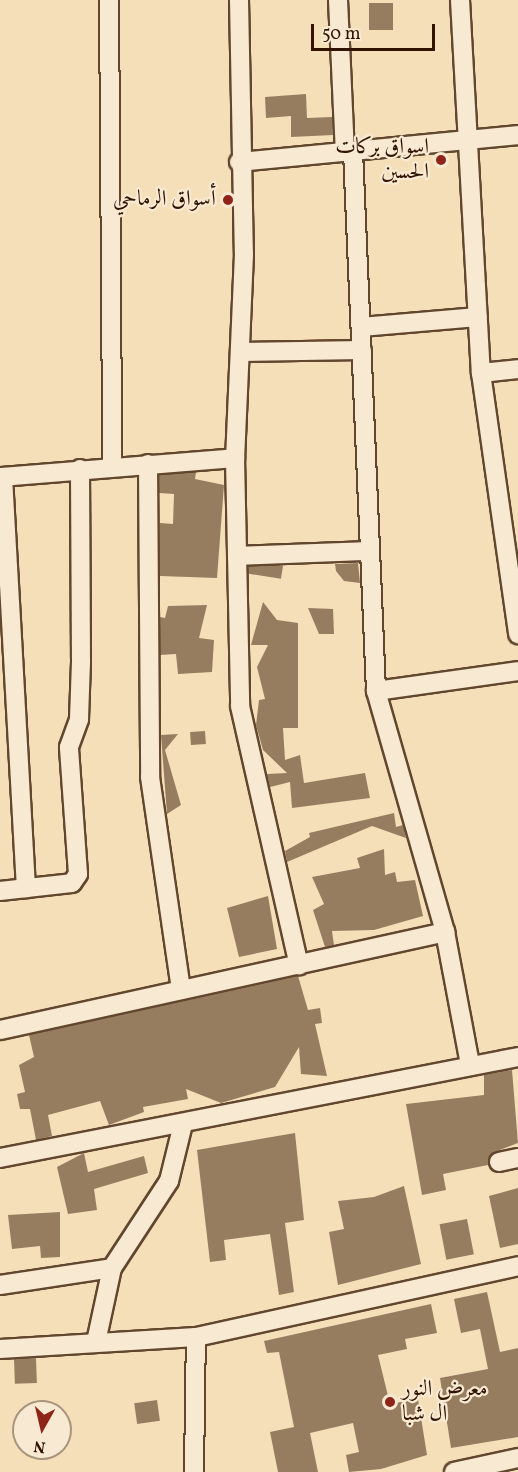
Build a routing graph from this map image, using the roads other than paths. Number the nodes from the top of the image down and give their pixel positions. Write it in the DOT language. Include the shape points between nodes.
graph roads {
  1 [pos="109,0"];
  2 [pos="239,0"];
  3 [pos="338,0"];
  4 [pos="460,0"];
  5 [pos="518,135"];
  6 [pos="465,140"];
  7 [pos="349,151"];
  8 [pos="238,162"];
  9 [pos="478,317"];
  10 [pos="361,327"];
  11 [pos="362,350"];
  12 [pos="240,352"];
  13 [pos="518,369"];
  14 [pos="481,373"];
  15 [pos="235,458"];
  16 [pos="148,464"];
  17 [pos="112,466"];
  18 [pos="80,469"];
  19 [pos="2,477"];
  20 [pos="368,551"];
  21 [pos="237,556"];
  22 [pos="518,634"];
  23 [pos="518,671"];
  24 [pos="376,691"];
  25 [pos="26,888"];
  26 [pos="0,891"];
  27 [pos="445,932"];
  28 [pos="298,964"];
  29 [pos="182,990"];
  30 [pos="0,1030"];
  31 [pos="518,1057"];
  32 [pos="470,1064"];
  33 [pos="183,1124"];
  34 [pos="0,1158"];
  35 [pos="518,1158"];
  36 [pos="499,1162"];
  37 [pos="518,1266"];
  38 [pos="112,1268"];
  39 [pos="0,1285"];
  40 [pos="196,1337"];
  41 [pos="96,1342"];
  42 [pos="0,1349"];
  43 [pos="518,1458"];
  44 [pos="194,1472"];
  45 [pos="454,1472"];
  1 -- 17 [label="street"];
  2 -- 8 [label="street"];
  3 -- 7 [label="street"];
  4 -- 6 [label="street"];
  5 -- 6 [label="street"];
  6 -- 7 [label="street"];
  6 -- 9 [label="street"];
  7 -- 8 [label="street"];
  7 -- 10 [label="street"];
  8 -- 12 [label="street" via="244,254"];
  9 -- 10 [label="street"];
  9 -- 14 [label="street"];
  10 -- 11 [label="street"];
  11 -- 12 [label="street"];
  11 -- 20 [label="street"];
  12 -- 15 [label="street"];
  13 -- 14 [label="street"];
  14 -- 22 [label="street"];
  15 -- 16 [label="street"];
  15 -- 21 [label="street"];
  16 -- 17 [label="street"];
  16 -- 29 [label="street" via="150,777"];
  17 -- 18 [label="street"];
  18 -- 19 [label="street"];
  18 -- 25 [label="street" via="79,720 69,747 80,863 72,883"];
  19 -- 25 [label="street"];
  20 -- 21 [label="street"];
  20 -- 24 [label="street"];
  21 -- 28 [label="street" via="240,706"];
  23 -- 24 [label="street"];
  24 -- 27 [label="street"];
  25 -- 26 [label="street"];
  27 -- 28 [label="street"];
  27 -- 32 [label="street"];
  28 -- 29 [label="street"];
  29 -- 30 [label="street"];
  31 -- 32 [label="street"];
  32 -- 33 [label="street"];
  33 -- 34 [label="street"];
  33 -- 38 [label="street" via="169,1181"];
  35 -- 36 [label="street"];
  37 -- 40 [label="street"];
  38 -- 39 [label="street"];
  38 -- 41 [label="street"];
  40 -- 41 [label="street"];
  40 -- 44 [label="street"];
  41 -- 42 [label="street"];
  43 -- 45 [label="street"];
}
